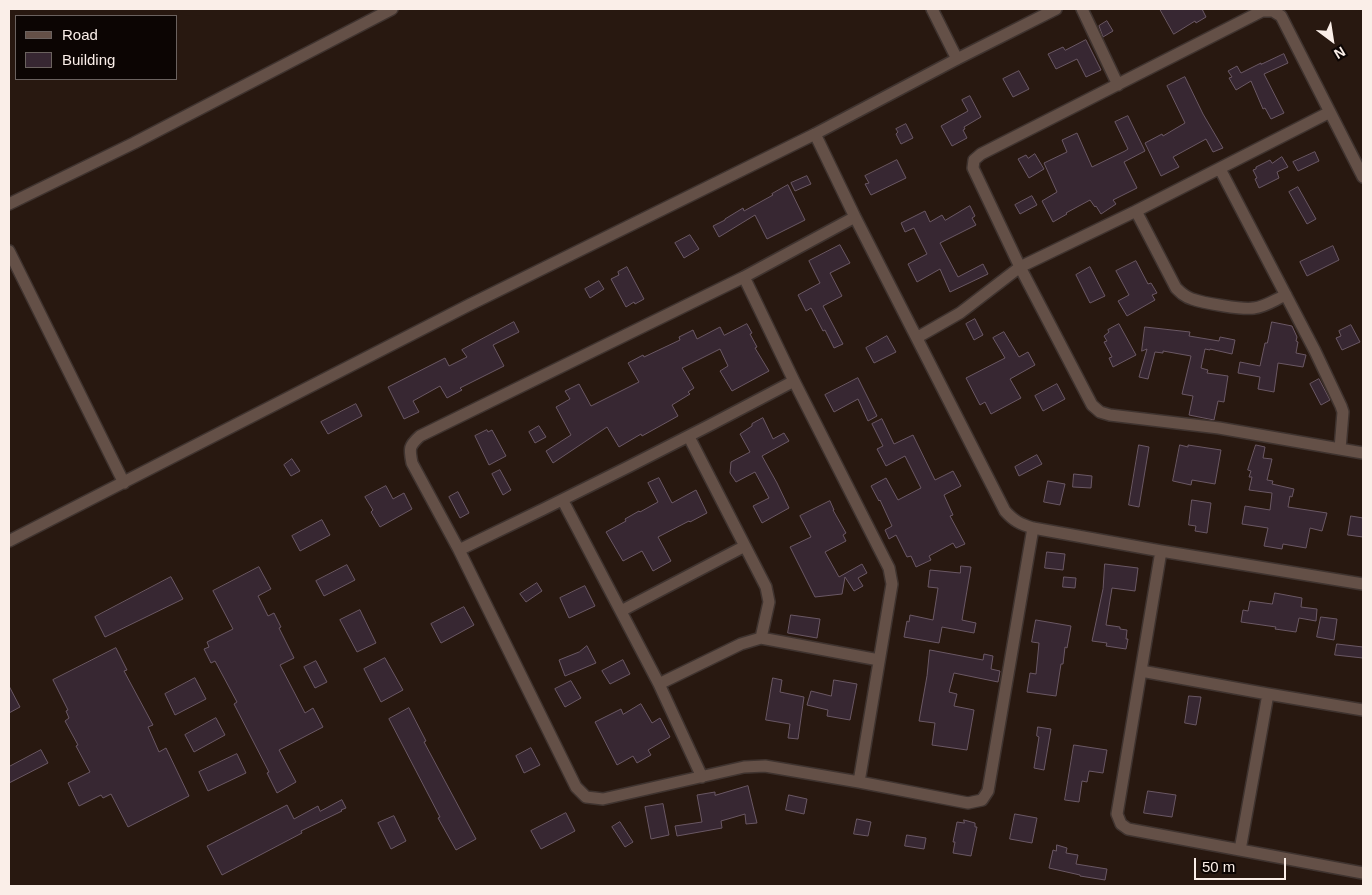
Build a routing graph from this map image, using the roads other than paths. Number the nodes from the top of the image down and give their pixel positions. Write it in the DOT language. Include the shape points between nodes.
graph roads {
  1 [pos="392,9"];
  2 [pos="932,9"];
  3 [pos="1056,9"];
  4 [pos="1082,9"];
  5 [pos="957,58"];
  6 [pos="1118,85"];
  7 [pos="1330,112"];
  8 [pos="816,134"];
  9 [pos="1220,169"];
  10 [pos="1363,177"];
  11 [pos="9,204"];
  12 [pos="1136,211"];
  13 [pos="856,217"];
  14 [pos="9,251"];
  15 [pos="1020,267"];
  16 [pos="744,277"];
  17 [pos="1286,295"];
  18 [pos="918,337"];
  19 [pos="794,381"];
  20 [pos="689,437"];
  21 [pos="1340,449"];
  22 [pos="1363,453"];
  23 [pos="124,483"];
  24 [pos="563,501"];
  25 [pos="1033,528"];
  26 [pos="9,541"];
  27 [pos="745,546"];
  28 [pos="459,550"];
  29 [pos="1161,551"];
  30 [pos="1363,584"];
  31 [pos="621,611"];
  32 [pos="761,638"];
  33 [pos="879,660"];
  34 [pos="1141,671"];
  35 [pos="659,684"];
  36 [pos="1268,694"];
  37 [pos="1363,710"];
  38 [pos="702,777"];
  39 [pos="859,782"];
  40 [pos="1240,850"];
  41 [pos="1363,872"];
  1 -- 11 [label="street"];
  2 -- 5 [label="street"];
  3 -- 5 [label="street"];
  4 -- 6 [label="street"];
  5 -- 8 [label="street"];
  6 -- 7 [label="street" via="1262,11 1273,11 1281,16"];
  6 -- 15 [label="street" via="974,160 973,168"];
  7 -- 9 [label="street"];
  7 -- 10 [label="street"];
  8 -- 13 [label="street"];
  8 -- 23 [label="street" via="470,305"];
  9 -- 12 [label="street"];
  9 -- 17 [label="street"];
  12 -- 15 [label="street"];
  12 -- 17 [label="street" via="1176,288 1183,295 1218,305 1252,309"];
  13 -- 16 [label="street"];
  13 -- 18 [label="street"];
  14 -- 23 [label="street"];
  15 -- 18 [label="street" via="960,313"];
  15 -- 21 [label="street" via="1092,405 1100,412"];
  16 -- 19 [label="street"];
  16 -- 28 [label="street" via="420,436 412,443 412,463"];
  17 -- 21 [label="street" via="1342,406"];
  18 -- 25 [label="street" via="1005,511 1013,520"];
  19 -- 20 [label="street"];
  19 -- 33 [label="street" via="889,568 892,584"];
  20 -- 24 [label="street"];
  20 -- 27 [label="street"];
  21 -- 22 [label="street"];
  23 -- 26 [label="street"];
  24 -- 28 [label="street"];
  24 -- 31 [label="street"];
  25 -- 29 [label="street"];
  25 -- 39 [label="street" via="988,790 982,800 968,803"];
  27 -- 31 [label="street"];
  27 -- 32 [label="street" via="766,587 769,602"];
  28 -- 38 [label="street" via="576,787 586,797 603,799"];
  29 -- 30 [label="street"];
  29 -- 34 [label="street"];
  31 -- 35 [label="street"];
  32 -- 33 [label="street"];
  32 -- 35 [label="street" via="741,644"];
  33 -- 39 [label="street"];
  34 -- 36 [label="street"];
  34 -- 40 [label="street" via="1118,814 1121,824 1128,829"];
  35 -- 38 [label="street"];
  36 -- 37 [label="street"];
  36 -- 40 [label="street"];
  38 -- 39 [label="street" via="744,767 765,766"];
  40 -- 41 [label="street"];
}
